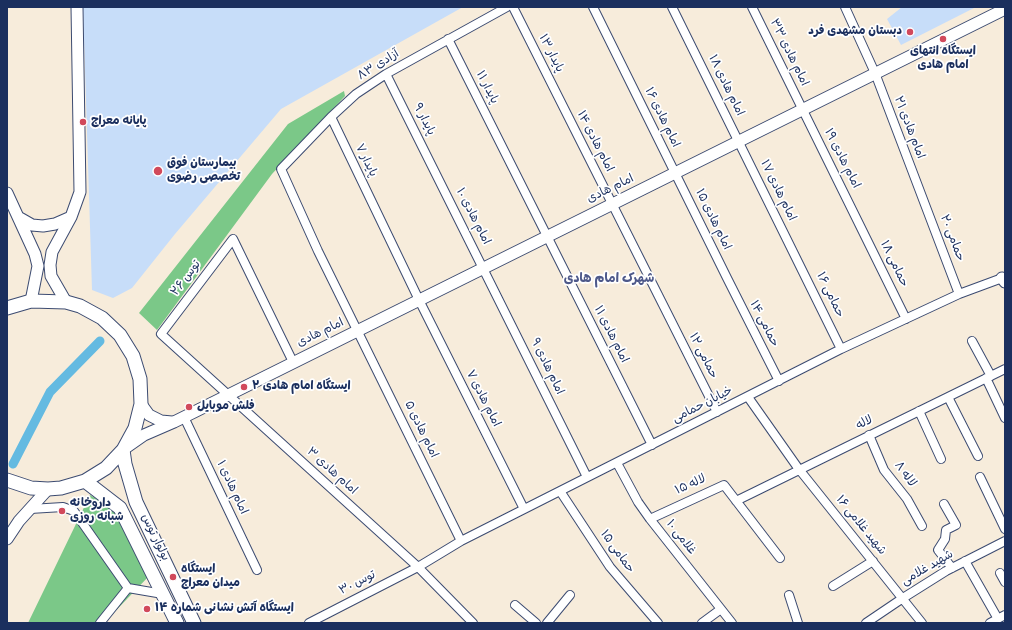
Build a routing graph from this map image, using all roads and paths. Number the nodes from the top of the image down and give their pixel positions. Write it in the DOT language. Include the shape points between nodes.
graph roads {
  1 [pos="77,7"];
  2 [pos="507,7"];
  3 [pos="513,7"];
  4 [pos="593,7"];
  5 [pos="672,7"];
  6 [pos="752,7"];
  7 [pos="844,7"];
  8 [pos="1005,9"];
  9 [pos="448,39"];
  10 [pos="875,73"];
  11 [pos="386,74"];
  12 [pos="802,109"];
  13 [pos="565,111"];
  14 [pos="331,117"];
  15 [pos="739,141"];
  16 [pos="281,169"];
  17 [pos="675,172"];
  18 [pos="438,177"];
  19 [pos="920,191"];
  20 [pos="7,193"];
  21 [pos="612,204"];
  22 [pos="71,217"];
  23 [pos="18,218"];
  24 [pos="858,220"];
  25 [pos="547,236"];
  26 [pos="794,252"];
  27 [pos="484,268"];
  28 [pos="726,278"];
  29 [pos="1004,279"];
  30 [pos="959,294"];
  31 [pos="419,300"];
  32 [pos="32,301"];
  33 [pos="66,302"];
  34 [pos="7,308"];
  35 [pos="666,310"];
  36 [pos="906,319"];
  37 [pos="357,331"];
  38 [pos="161,334"];
  39 [pos="972,341"];
  40 [pos="841,349"];
  41 [pos="293,362"];
  42 [pos="1005,369"];
  43 [pos="989,377"];
  44 [pos="779,381"];
  45 [pos="229,394"];
  46 [pos="748,397"];
  47 [pos="948,397"];
  48 [pos="141,404"];
  49 [pos="919,411"];
  50 [pos="717,412"];
  51 [pos="1005,418"];
  52 [pos="179,419"];
  53 [pos="869,435"];
  54 [pos="652,445"];
  55 [pos="123,450"];
  56 [pos="978,456"];
  57 [pos="940,459"];
  58 [pos="617,463"];
  59 [pos="799,470"];
  60 [pos="587,477"];
  61 [pos="980,477"];
  62 [pos="7,480"];
  63 [pos="85,481"];
  64 [pos="48,489"];
  65 [pos="560,491"];
  66 [pos="736,501"];
  67 [pos="944,504"];
  68 [pos="30,509"];
  69 [pos="524,509"];
  70 [pos="650,519"];
  71 [pos="922,526"];
  72 [pos="1005,530"];
  73 [pos="7,539"];
  74 [pos="1005,540"];
  75 [pos="461,541"];
  76 [pos="780,558"];
  77 [pos="873,561"];
  78 [pos="965,561"];
  79 [pos="418,567"];
  80 [pos="952,568"];
  81 [pos="257,570"];
  82 [pos="1000,573"];
  83 [pos="1005,582"];
  84 [pos="833,586"];
  85 [pos="128,588"];
  86 [pos="163,594"];
  87 [pos="570,595"];
  88 [pos="789,595"];
  89 [pos="903,598"];
  90 [pos="516,605"];
  91 [pos="721,609"];
  92 [pos="1003,617"];
  93 [pos="100,623"];
  94 [pos="177,623"];
  95 [pos="194,623"];
  96 [pos="309,623"];
  97 [pos="473,623"];
  98 [pos="536,623"];
  99 [pos="547,623"];
  100 [pos="658,623"];
  101 [pos="702,623"];
  102 [pos="732,623"];
  103 [pos="798,623"];
  104 [pos="866,623"];
  105 [pos="922,623"];
  106 [pos="990,623"];
  1 -- 22 [label="main road" via="81,181"];
  2 -- 9 [label="street, آزادی ۸۳"];
  3 -- 13 [label="street, پایدار ۱۳"];
  4 -- 17 [label="street, امام هادی ۱۶"];
  5 -- 15 [label="street, امام هادی ۱۸"];
  6 -- 12 [label="street, امام هادی ۳۳"];
  7 -- 10 [label="street, امام هادی ۲۱"];
  8 -- 10 [label="main road, امام هادی"];
  9 -- 11 [label="street, آزادی ۸۳"];
  9 -- 25 [label="street, پایدار ۱۱"];
  10 -- 12 [label="main road, امام هادی"];
  10 -- 19 [label="street, امام هادی ۲۱"];
  11 -- 14 [label="street, آزادی ۸۳" via="356,94"];
  11 -- 18 [label="street, پایدار ۹"];
  12 -- 15 [label="main road, امام هادی"];
  12 -- 24 [label="street, امام هادی ۱۹"];
  13 -- 21 [label="street, امام هادی ۱۴"];
  14 -- 16 [label="street, آزادی ۸۳"];
  14 -- 31 [label="street, پایدار ۷"];
  15 -- 17 [label="main road, امام هادی"];
  15 -- 26 [label="street, امام هادی ۱۷"];
  16 -- 37 [label="street, امام هادی ۵"];
  17 -- 21 [label="main road, امام هادی"];
  17 -- 28 [label="street, امام هادی ۱۵"];
  18 -- 27 [label="street, امام هادی ۱۰"];
  19 -- 30 [label="street, حمامی ۲۰"];
  20 -- 23 [label="main road"];
  21 -- 25 [label="main road, امام هادی"];
  21 -- 35 [label="street, امام هادی ۱۴"];
  22 -- 23 [label="main road" via="43,226 32,225"];
  22 -- 33 [label="main road" via="52,252 50,265 51,276"];
  23 -- 32 [label="main road" via="38,266"];
  24 -- 36 [label="street, حمامی ۱۸"];
  25 -- 27 [label="main road, امام هادی"];
  25 -- 54 [label="street, امام هادی ۱۱"];
  26 -- 40 [label="street, حمامی ۱۶"];
  27 -- 31 [label="main road, امام هادی"];
  27 -- 60 [label="street, امام هادی ۹"];
  28 -- 44 [label="street, حمامی ۱۴"];
  29 -- 30 [label="street, خیابان حمامی"];
  30 -- 36 [label="street, خیابان حمامی"];
  31 -- 37 [label="main road, امام هادی"];
  31 -- 69 [label="street, امام هادی ۷"];
  32 -- 33 [label="main road"];
  32 -- 34 [label="main road"];
  33 -- 48 [label="main road" via="80,306 102,318 120,335 133,356 140,380"];
  35 -- 50 [label="street, حمامی ۱۲"];
  36 -- 40 [label="street, خیابان حمامی"];
  37 -- 41 [label="main road, امام هادی"];
  37 -- 75 [label="street, امام هادی ۵"];
  38 -- 41 [label="street, توس ۲۶" via="233,239"];
  38 -- 45 [label="street, امام هادی ۳"];
  39 -- 43 [label="street"];
  40 -- 44 [label="street, خیابان حمامی"];
  41 -- 45 [label="main road, امام هادی"];
  42 -- 43 [label="street, لاله"];
  43 -- 47 [label="street, لاله"];
  43 -- 51 [label="street"];
  44 -- 46 [label="street, خیابان حمامی"];
  45 -- 52 [label="main road, امام هادی"];
  45 -- 79 [label="street, امام هادی ۳"];
  46 -- 50 [label="street, خیابان حمامی"];
  46 -- 59 [label="street, شهید غلامی ۱۶"];
  47 -- 49 [label="street, لاله"];
  47 -- 56 [label="street"];
  48 -- 52 [label="main road" via="149,415 161,421"];
  48 -- 55 [label="main road" via="135,428"];
  49 -- 53 [label="street, لاله"];
  49 -- 57 [label="street"];
  50 -- 54 [label="street, خیابان حمامی"];
  52 -- 55 [label="main road, امام هادی" via="144,435"];
  52 -- 81 [label="street, امام هادی ۱"];
  53 -- 59 [label="street, لاله"];
  53 -- 71 [label="street, لاله ۸" via="884,470 907,499"];
  54 -- 58 [label="street, خیابان حمامی"];
  55 -- 63 [label="main road" via="106,468"];
  55 -- 95 [label="main road, بولوار توس" via="136,502"];
  58 -- 60 [label="street, خیابان حمامی"];
  58 -- 70 [label="street, غلامی ۱۰"];
  59 -- 66 [label="street, لاله"];
  59 -- 77 [label="street, شهید غلامی ۱۶"];
  60 -- 65 [label="street, خیابان حمامی"];
  61 -- 72 [label="street"];
  62 -- 64 [label="main road" via="30,488"];
  63 -- 64 [label="main road"];
  63 -- 86 [label="main road, بولوار توس" via="120,508"];
  64 -- 68 [label="main road"];
  65 -- 69 [label="street, خیابان حمامی"];
  65 -- 100 [label="street, حمامی ۱۵" via="610,567"];
  66 -- 70 [label="street, لاله ۱۵" via="724,485"];
  66 -- 76 [label="street"];
  67 -- 80 [label="street" via="956,525 946,530 945,540 938,550"];
  68 -- 73 [label="main road"];
  68 -- 85 [label="street" via="63,508 74,511"];
  69 -- 75 [label="street, خیابان حمامی"];
  70 -- 91 [label="street, غلامی ۱۰"];
  74 -- 78 [label="street, شهید غلامی"];
  75 -- 79 [label="street, خیابان حمامی"];
  77 -- 84 [label="street"];
  77 -- 89 [label="street, شهید غلامی ۱۶"];
  78 -- 80 [label="street, شهید غلامی"];
  78 -- 92 [label="street"];
  79 -- 96 [label="street, توس ۳۰"];
  79 -- 97 [label="street, امام هادی ۳"];
  80 -- 89 [label="street, شهید غلامی"];
  82 -- 83 [label="street"];
  85 -- 86 [label="street"];
  85 -- 93 [label="street"];
  86 -- 94 [label="main road, بولوار توس"];
  87 -- 99 [label="street"];
  88 -- 103 [label="street"];
  89 -- 104 [label="street, شهید غلامی"];
  89 -- 105 [label="street, شهید غلامی ۱۶"];
  90 -- 98 [label="street"];
  91 -- 101 [label="street"];
  91 -- 102 [label="street, غلامی ۱۰"];
  92 -- 106 [label="street"];
}
